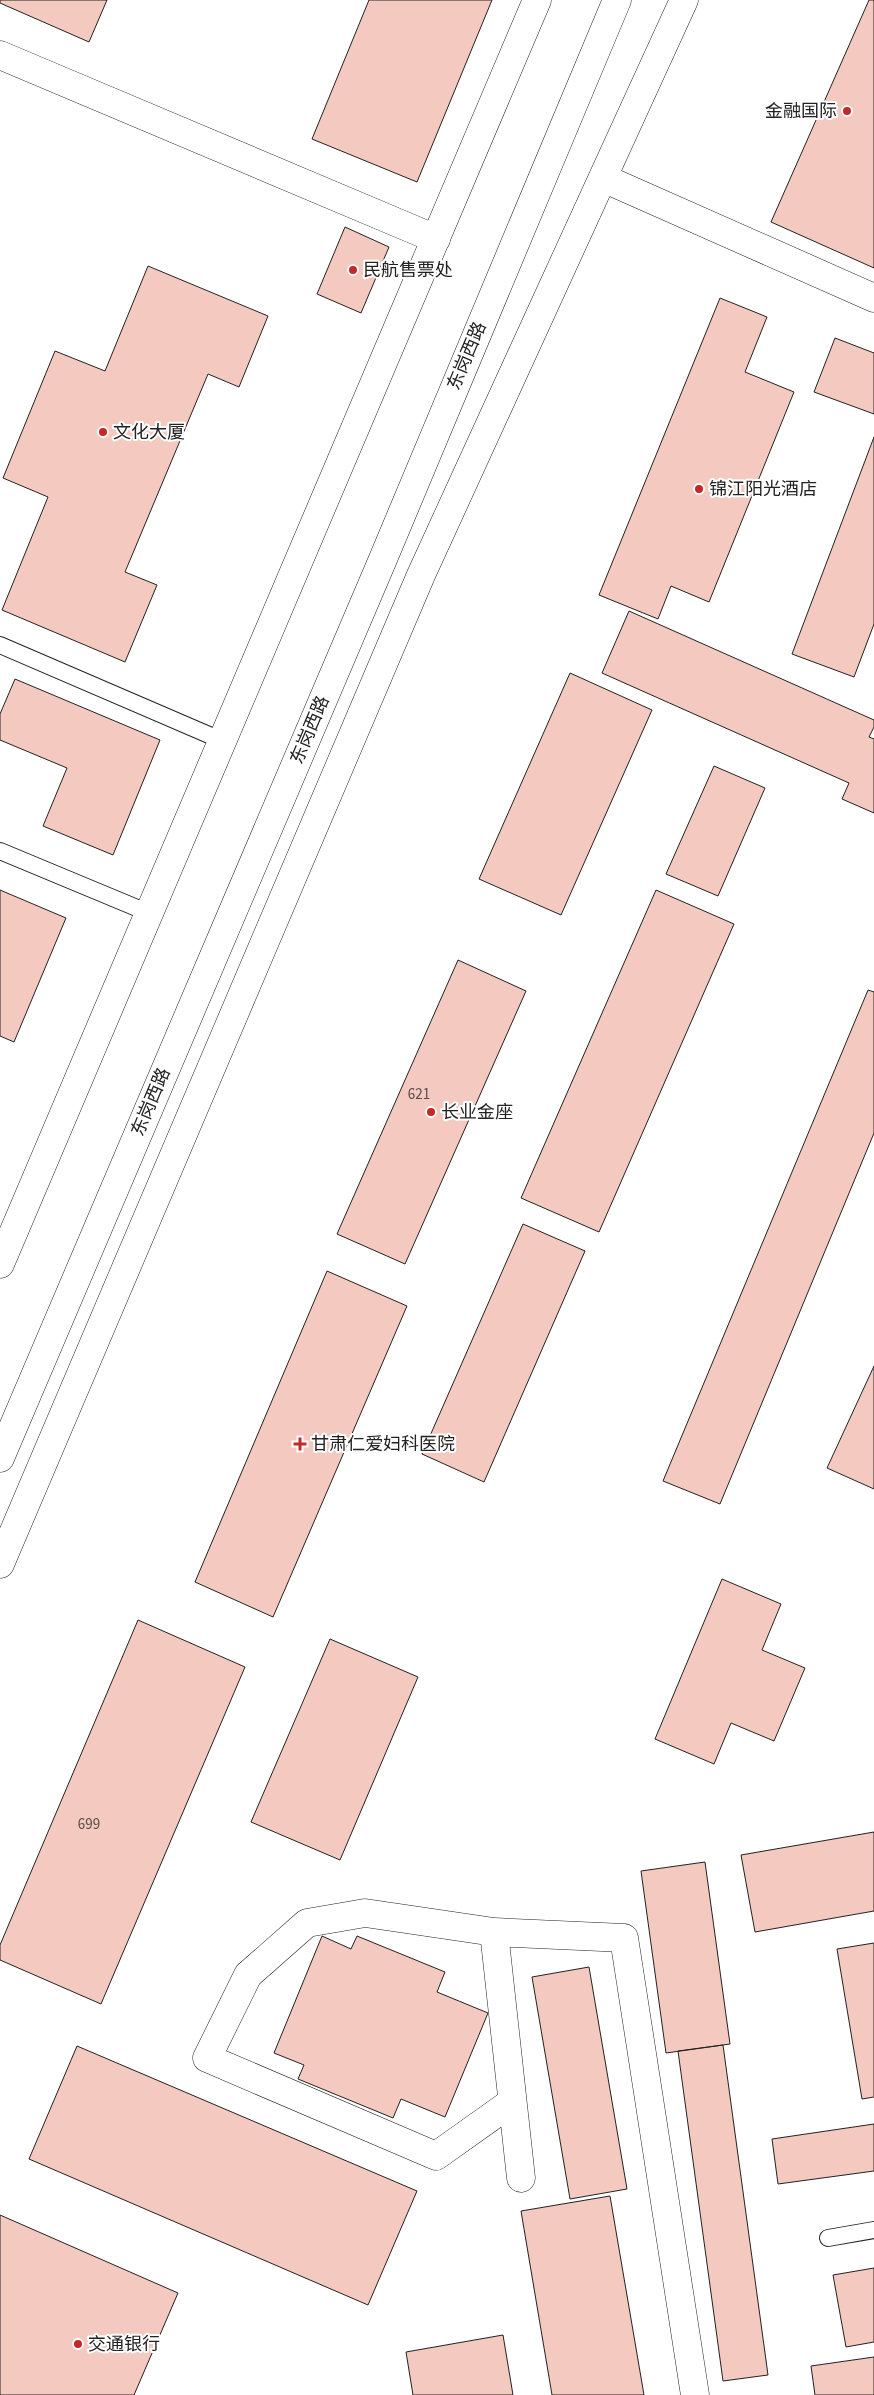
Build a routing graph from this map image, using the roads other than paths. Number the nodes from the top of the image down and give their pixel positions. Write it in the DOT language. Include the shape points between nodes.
graph roads {
  1 [pos="537,0"];
  2 [pos="617,0"];
  3 [pos="684,0"];
  4 [pos="0,55"];
  5 [pos="603,178"];
  6 [pos="436,239"];
  7 [pos="874,298"];
  8 [pos="0,645"];
  9 [pos="222,741"];
  10 [pos="0,852"];
  11 [pos="149,913"];
  12 [pos="0,1264"];
  13 [pos="0,1458"];
  14 [pos="0,1564"];
  15 [pos="494,1932"];
  16 [pos="512,2102"];
  17 [pos="521,2178"];
  18 [pos="874,2230"];
  19 [pos="828,2238"];
  20 [pos="695,2395"];
  1 -- 6 [label="street"];
  2 -- 13 [label="street, 东岗西路"];
  3 -- 5 [label="street"];
  4 -- 6 [label="street"];
  5 -- 7 [label="street"];
  5 -- 14 [label="street" via="421,575"];
  6 -- 9 [label="street"];
  8 -- 9 [label="lane"];
  9 -- 11 [label="street"];
  10 -- 11 [label="lane"];
  11 -- 12 [label="street"];
  15 -- 16 [label="street"];
  15 -- 16 [label="street" via="365,1913 307,1923 248,1975 207,2058 436,2156"];
  15 -- 20 [label="street" via="624,1938"];
  16 -- 17 [label="street"];
  18 -- 19 [label="lane"];
}
